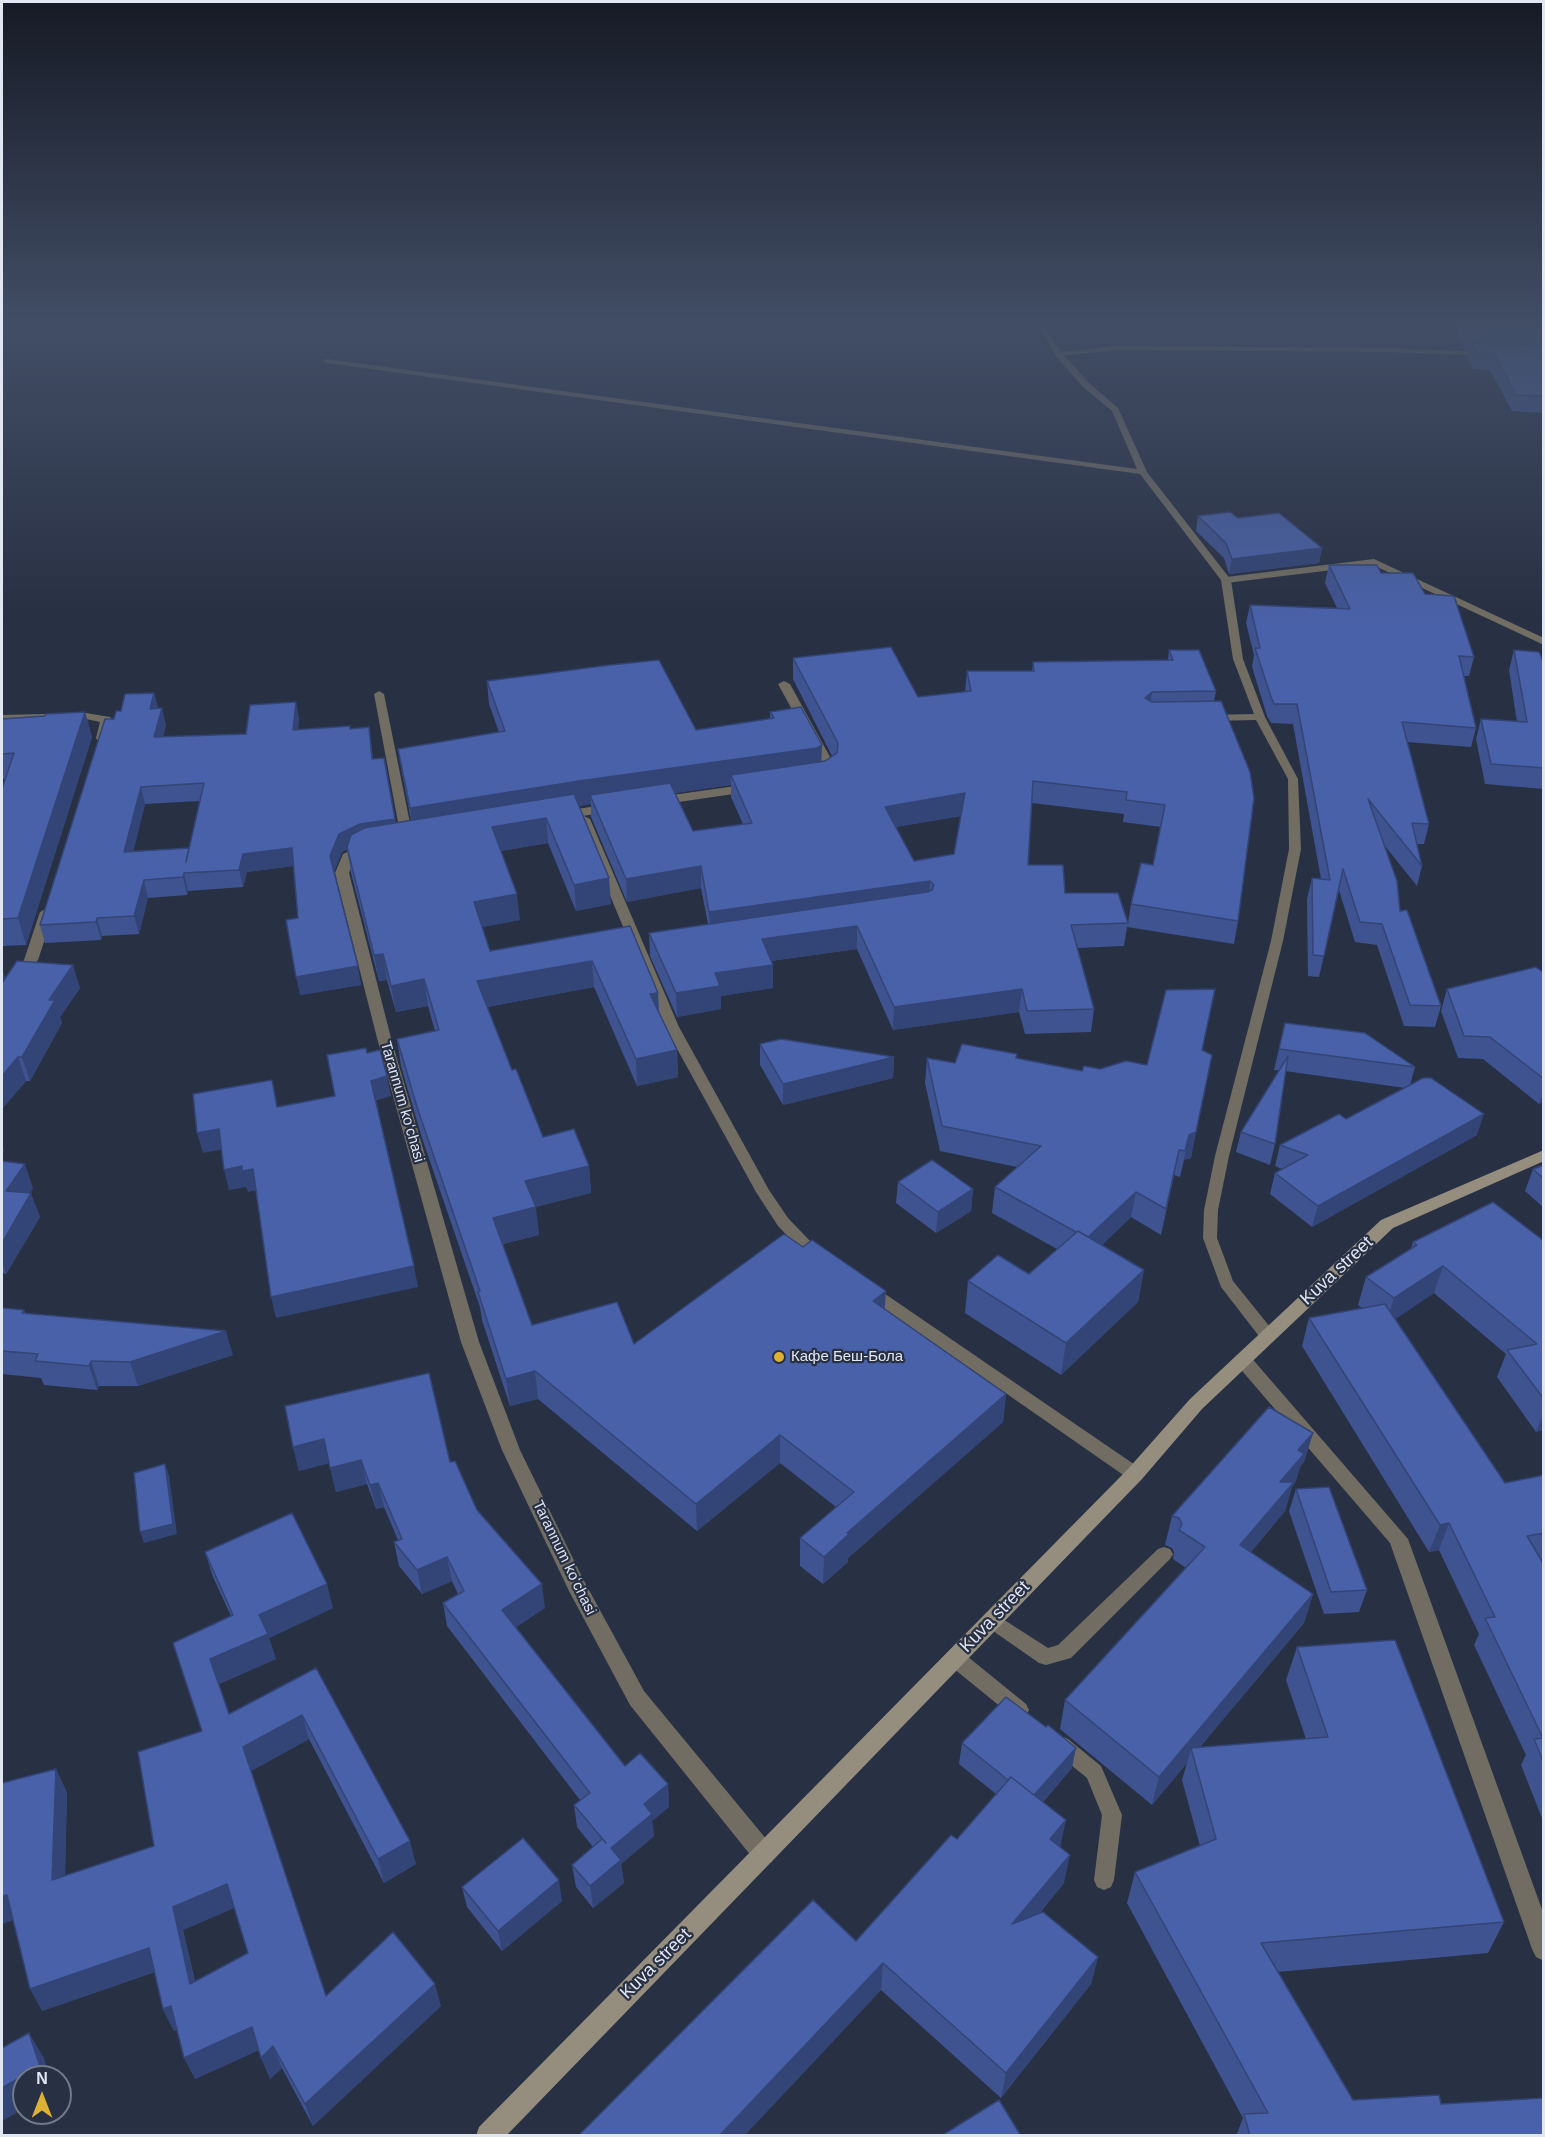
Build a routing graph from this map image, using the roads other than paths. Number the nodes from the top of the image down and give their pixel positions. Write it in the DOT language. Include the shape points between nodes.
graph roads {
  1 [pos="781,423"];
  2 [pos="1121,423"];
  3 [pos="1143,472"];
  4 [pos="1227,580"];
  5 [pos="1544,642"];
  6 [pos="784,684"];
  7 [pos="379,694"];
  8 [pos="1260,717"];
  9 [pos="2,718"];
  10 [pos="1193,718"];
  11 [pos="98,753"];
  12 [pos="809,780"];
  13 [pos="763,786"];
  14 [pos="581,812"];
  15 [pos="546,818"];
  16 [pos="402,842"];
  17 [pos="52,895"];
  18 [pos="2,1002"];
  19 [pos="1544,1155"];
  20 [pos="835,1266"];
  21 [pos="854,1280"];
  22 [pos="1268,1336"];
  23 [pos="1243,1360"];
  24 [pos="1135,1474"];
  25 [pos="1164,1554"];
  26 [pos="993,1620"];
  27 [pos="955,1658"];
  28 [pos="1029,1719"];
  29 [pos="1048,1734"];
  30 [pos="764,1854"];
  31 [pos="1104,1880"];
  32 [pos="1544,1948"];
  33 [pos="488,2136"];
  1 -- 3 [label="lane"];
  2 -- 3 [label="lane"];
  3 -- 4 [label="lane"];
  4 -- 5 [label="street" via="1374,562"];
  4 -- 8 [label="lane" via="1238,659"];
  6 -- 12 [label="street" via="829,766 827,775"];
  7 -- 16 [label="lane"];
  8 -- 10 [label="lane"];
  8 -- 22 [label="lane" via="1293,779 1295,849 1277,941 1222,1156 1211,1210 1210,1238 1226,1283"];
  9 -- 11 [label="street" via="106,719"];
  13 -- 14 [label="street"];
  14 -- 15 [label="street"];
  14 -- 20 [label="lane" via="647,950 672,1027 763,1192 783,1222 806,1246"];
  16 -- 30 [label="street, Tarannum koʻchasi" via="354,852 342,873 470,1342 511,1450 576,1585 637,1698"];
  17 -- 18 [label="street" via="31,960"];
  19 -- 22 [label="main road, Kuva street" via="1387,1224"];
  21 -- 24 [label="lane"];
  22 -- 23 [label="main road, Kuva street"];
  23 -- 24 [label="main road, Kuva street" via="1196,1404"];
  23 -- 32 [label="street" via="1398,1539"];
  24 -- 26 [label="main road, Kuva street"];
  25 -- 26 [label="lane" via="1064,1652 1046,1657"];
  26 -- 27 [label="main road, Kuva street"];
  27 -- 28 [label="lane"];
  27 -- 30 [label="main road, Kuva street"];
  29 -- 31 [label="lane" via="1094,1772 1112,1815"];
  30 -- 33 [label="main road, Kuva street"];
}
